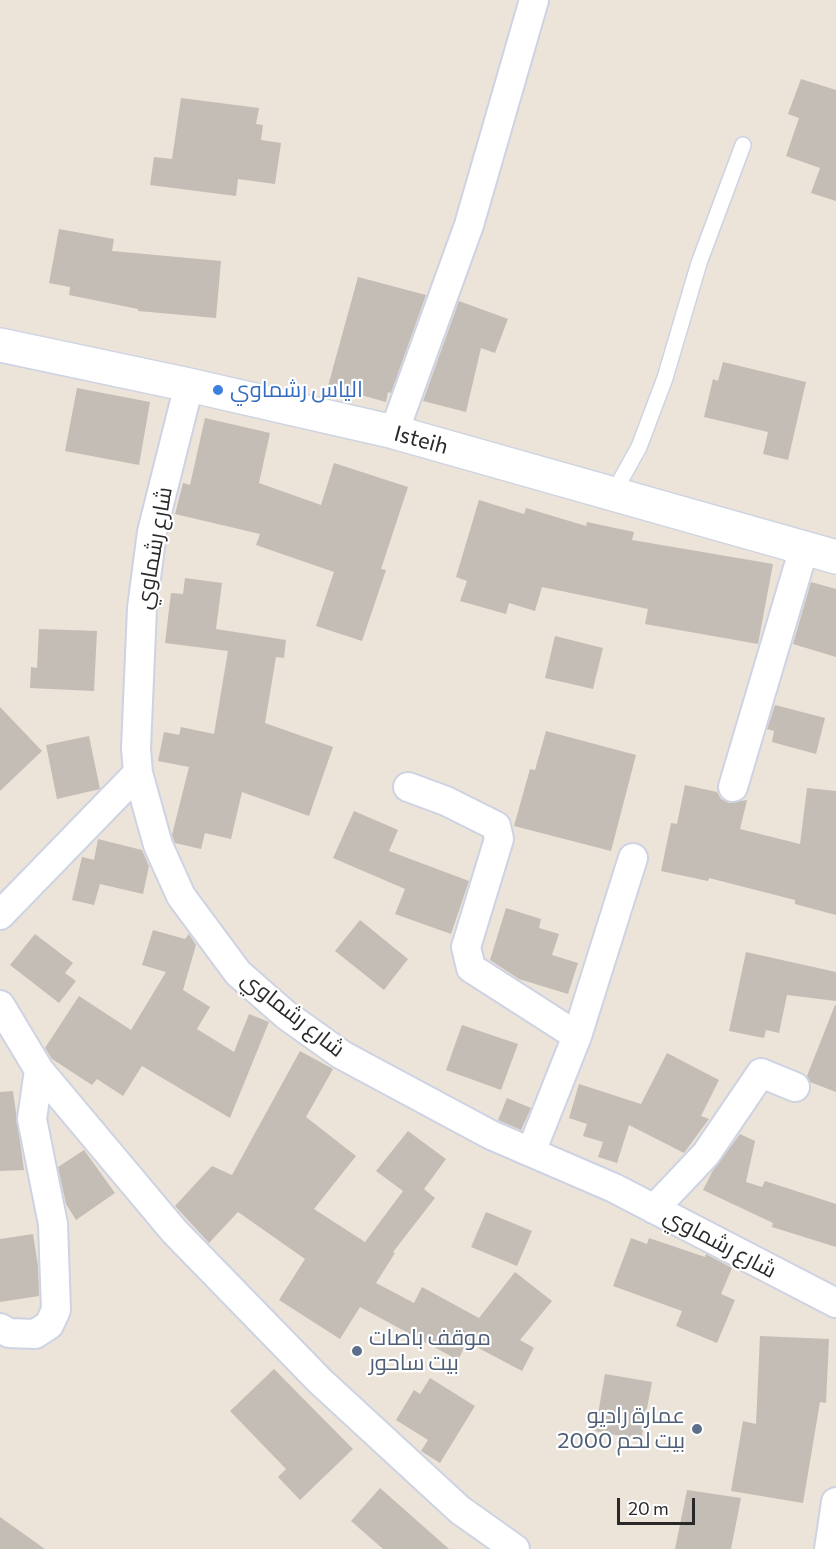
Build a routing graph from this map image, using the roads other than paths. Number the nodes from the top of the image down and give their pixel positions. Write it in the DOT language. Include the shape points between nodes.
graph roads {
  1 [pos="534,0"];
  2 [pos="742,146"];
  3 [pos="0,345"];
  4 [pos="189,385"];
  5 [pos="394,432"];
  6 [pos="613,494"];
  7 [pos="804,548"];
  8 [pos="836,557"];
  9 [pos="138,773"];
  10 [pos="408,787"];
  11 [pos="733,787"];
  12 [pos="633,858"];
  13 [pos="0,915"];
  14 [pos="0,1005"];
  15 [pos="577,1036"];
  16 [pos="39,1070"];
  17 [pos="795,1087"];
  18 [pos="531,1152"];
  19 [pos="654,1209"];
  20 [pos="836,1303"];
  21 [pos="0,1328"];
  22 [pos="836,1502"];
  23 [pos="514,1549"];
  24 [pos="829,1549"];
  1 -- 5 [label="street" via="469,225"];
  2 -- 6 [label="lane" via="699,263 665,378 643,437"];
  3 -- 4 [label="street, Isteih"];
  4 -- 5 [label="street, Isteih"];
  4 -- 9 [label="street, شارع رشماوي" via="152,532 142,608"];
  5 -- 6 [label="street, Isteih"];
  6 -- 7 [label="street, Isteih"];
  7 -- 8 [label="street, Isteih"];
  7 -- 11 [label="street"];
  9 -- 13 [label="street"];
  9 -- 18 [label="street, شارع رشماوي" via="158,845 181,896 238,973 286,1015 342,1055 491,1135"];
  10 -- 15 [label="street" via="496,826 499,839 466,947 471,968"];
  12 -- 15 [label="street"];
  14 -- 16 [label="street"];
  15 -- 18 [label="street"];
  16 -- 21 [label="street" via="32,1119 53,1224 56,1310 49,1325 35,1334 9,1333"];
  16 -- 23 [label="street" via="174,1231 320,1381 460,1510"];
  17 -- 19 [label="street" via="762,1073 706,1154"];
  18 -- 19 [label="street, شارع رشماوي"];
  19 -- 20 [label="street, شارع رشماوي"];
  22 -- 24 [label="street"];
}
